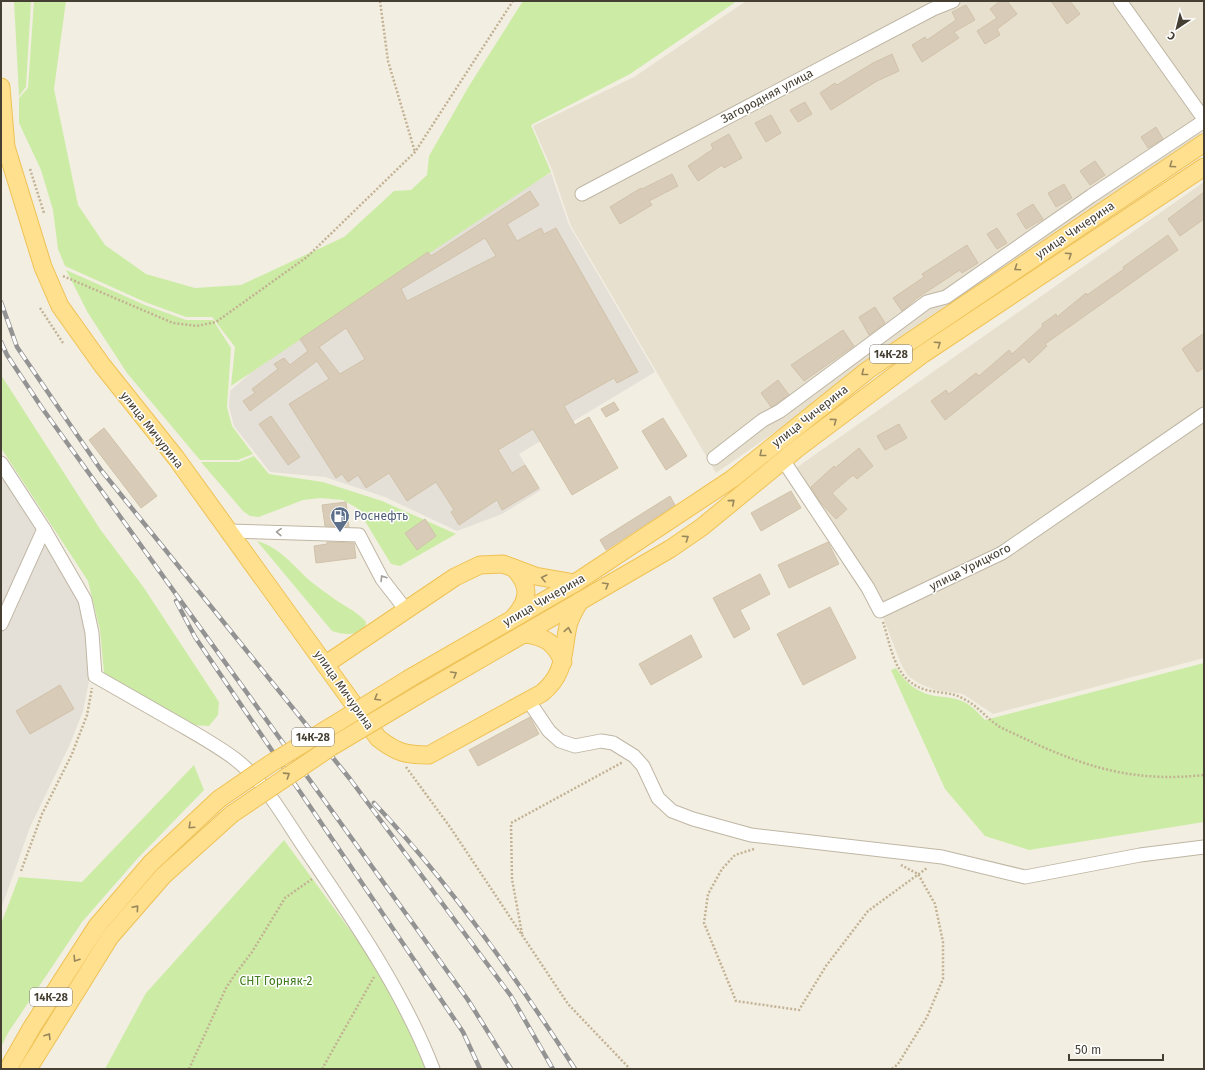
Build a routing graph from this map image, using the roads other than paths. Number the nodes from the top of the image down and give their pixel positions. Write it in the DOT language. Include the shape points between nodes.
graph roads {
  1 [pos="953,1"];
  2 [pos="1120,1"];
  3 [pos="1,87"];
  4 [pos="1204,120"];
  5 [pos="1204,143"];
  6 [pos="4,147"];
  7 [pos="1204,166"];
  8 [pos="582,194"];
  9 [pos="1204,414"];
  10 [pos="714,458"];
  11 [pos="783,460"];
  12 [pos="1,463"];
  13 [pos="44,529"];
  14 [pos="228,531"];
  15 [pos="514,568"];
  16 [pos="575,583"];
  17 [pos="580,601"];
  18 [pos="406,610"];
  19 [pos="512,618"];
  20 [pos="1,624"];
  21 [pos="524,634"];
  22 [pos="563,662"];
  23 [pos="326,664"];
  24 [pos="528,700"];
  25 [pos="1204,847"];
  26 [pos="8,1069"];
  27 [pos="28,1069"];
  28 [pos="433,1069"];
  1 -- 8 [label="street, Загородняя улица" via="794,81"];
  2 -- 4 [label="street"];
  3 -- 6 [label="main road, улица Мичурина"];
  4 -- 10 [label="street" via="946,297 927,302"];
  5 -- 16 [label="main road, улица Чичерина / 14К-28, one-way" via="868,370 732,479"];
  6 -- 14 [label="main road, улица Мичурина" via="43,267 60,306 102,366 176,458"];
  11 -- 7 [label="main road, улица Чичерина / 14К-28, one-way" via="923,354"];
  9 -- 11 [label="street, улица Урицкого" via="1002,553 880,611 868,588"];
  17 -- 11 [label="main road, улица Чичерина / 14К-28, one-way" via="670,549 702,527"];
  12 -- 13 [label="street"];
  13 -- 20 [label="street"];
  13 -- 28 [label="street" via="85,600 92,633 95,676 208,741 236,760 256,778 278,806 395,988"];
  18 -- 14 [label="street, one-way" via="382,579 359,535"];
  14 -- 23 [label="main road, улица Мичурина"];
  16 -- 15 [label="main road, one-way" via="541,577"];
  15 -- 18 [label="main road" via="492,564 480,566 455,577"];
  15 -- 19 [label="main road" via="523,578 527,592 523,607"];
  16 -- 19 [label="main road, улица Чичерина / 14К-28"];
  17 -- 21 [label="main road, улица Чичерина / 14К-28"];
  22 -- 17 [label="main road, one-way" via="568,625"];
  18 -- 23 [label="main road"];
  19 -- 26 [label="main road, улица Чичерина / 14К-28, one-way, bridge" via="283,756 219,799 151,863 97,926"];
  21 -- 22 [label="main road" via="539,635 551,641"];
  27 -- 21 [label="main road, улица Чичерина / 14К-28, one-way, bridge" via="110,937 163,876 232,814 331,747"];
  22 -- 24 [label="main road" via="552,685"];
  23 -- 24 [label="main road, улица Мичурина" via="378,738 392,749 410,755 429,755"];
  24 -- 25 [label="street" via="549,731 560,741 575,746 601,741 613,743 634,756 643,766 658,798 672,811 752,834 942,858 1025,877 1140,855"];
}
